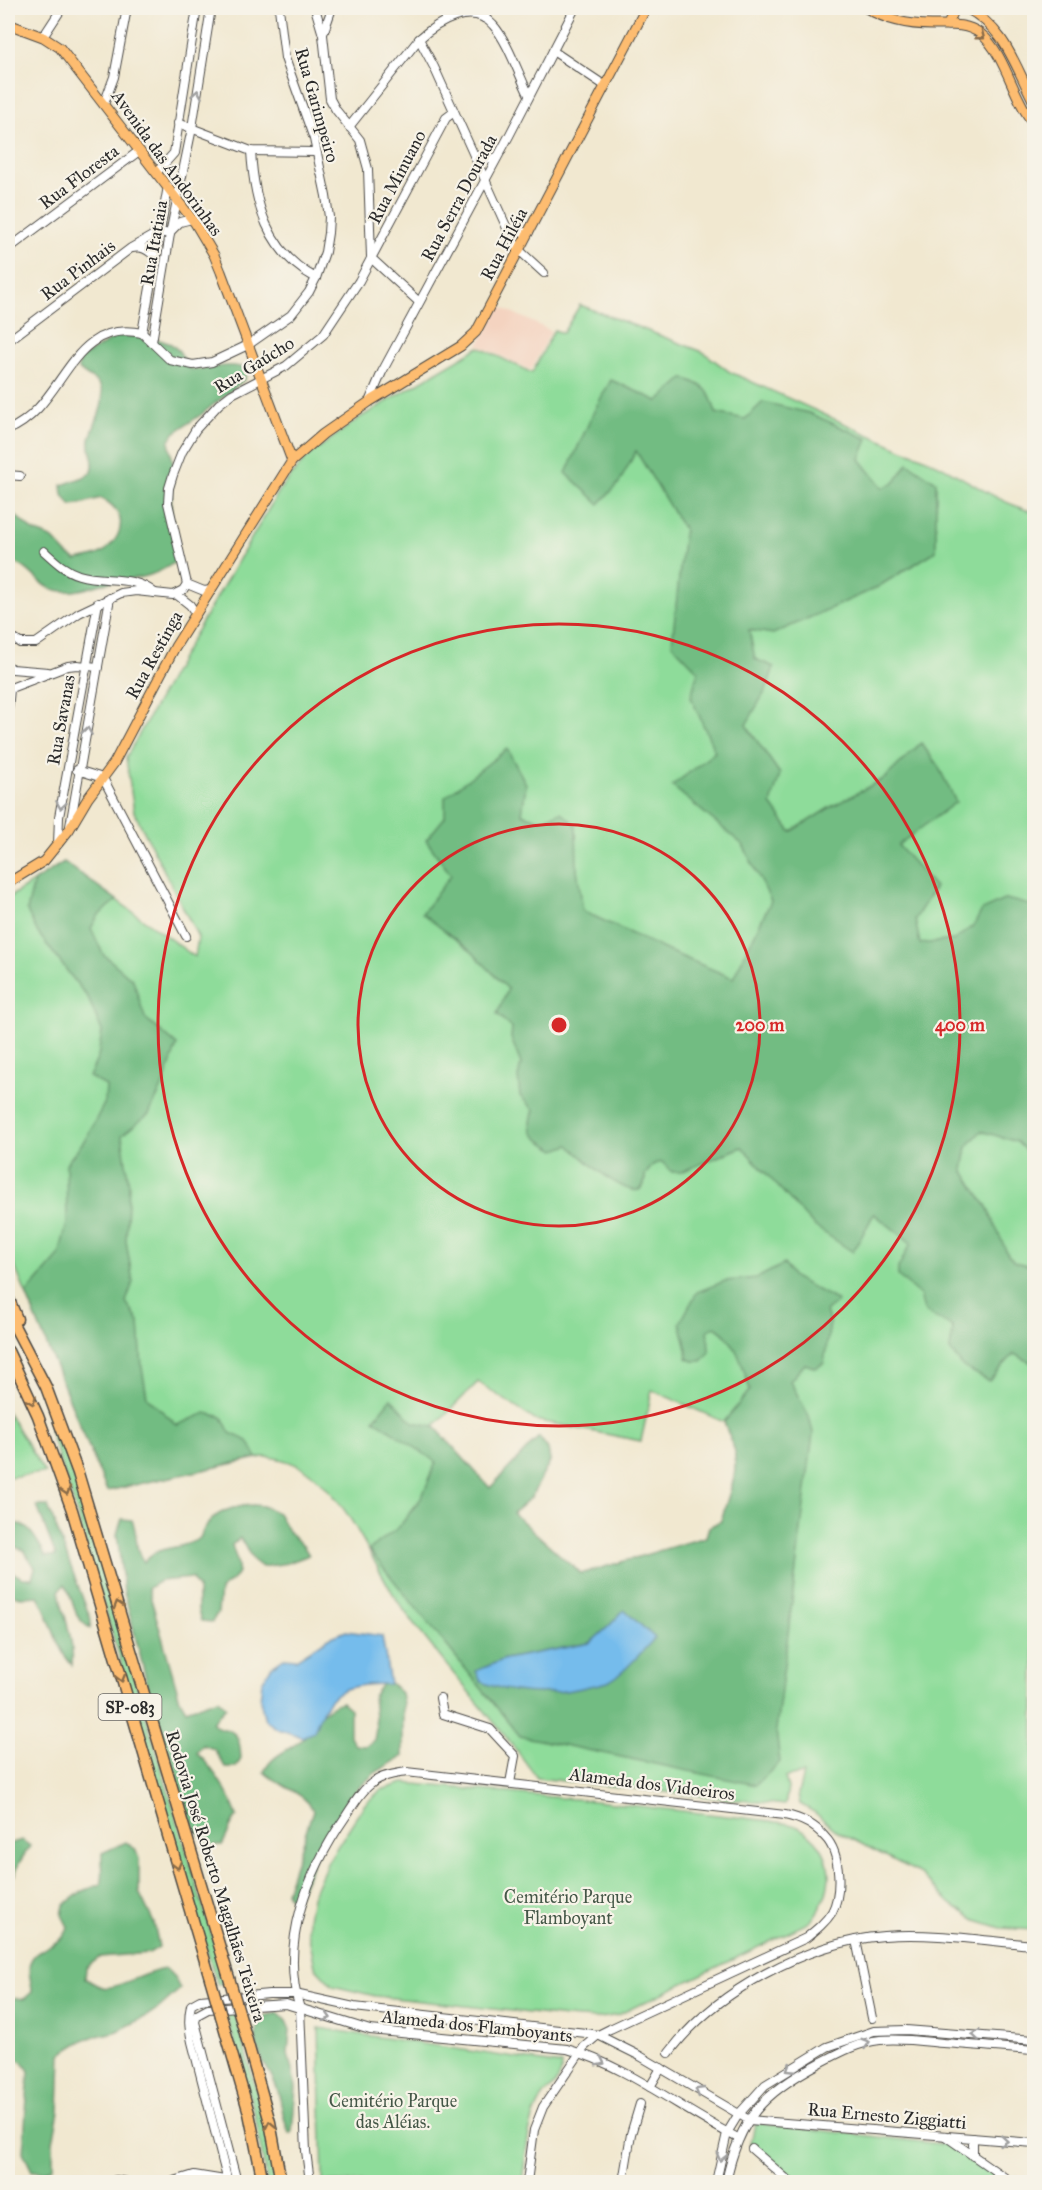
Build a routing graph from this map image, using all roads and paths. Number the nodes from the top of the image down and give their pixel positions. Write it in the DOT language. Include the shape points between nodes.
graph roads {
  1 [pos="62,8"];
  2 [pos="127,8"];
  3 [pos="197,8"];
  4 [pos="211,8"];
  5 [pos="279,8"];
  6 [pos="315,8"];
  7 [pos="332,8"];
  8 [pos="489,8"];
  9 [pos="575,8"];
  10 [pos="646,8"];
  11 [pos="866,8"];
  12 [pos="955,8"];
  13 [pos="966,8"];
  14 [pos="483,18"];
  15 [pos="8,24"];
  16 [pos="948,25"];
  17 [pos="323,35"];
  18 [pos="43,37"];
  19 [pos="419,39"];
  20 [pos="553,51"];
  21 [pos="604,85"];
  22 [pos="529,95"];
  23 [pos="1035,102"];
  24 [pos="105,104"];
  25 [pos="454,112"];
  26 [pos="178,123"];
  27 [pos="1035,124"];
  28 [pos="349,127"];
  29 [pos="192,128"];
  30 [pos="139,151"];
  31 [pos="251,151"];
  32 [pos="315,152"];
  33 [pos="474,155"];
  34 [pos="497,158"];
  35 [pos="157,172"];
  36 [pos="485,179"];
  37 [pos="168,186"];
  38 [pos="476,196"];
  39 [pos="177,198"];
  40 [pos="494,198"];
  41 [pos="192,219"];
  42 [pos="370,225"];
  43 [pos="387,228"];
  44 [pos="159,232"];
  45 [pos="170,232"];
  46 [pos="509,232"];
  47 [pos="529,232"];
  48 [pos="131,248"];
  49 [pos="8,249"];
  50 [pos="519,250"];
  51 [pos="155,256"];
  52 [pos="371,258"];
  53 [pos="544,273"];
  54 [pos="316,278"];
  55 [pos="419,302"];
  56 [pos="142,333"];
  57 [pos="8,341"];
  58 [pos="152,342"];
  59 [pos="248,345"];
  60 [pos="261,378"];
  61 [pos="369,402"];
  62 [pos="8,430"];
  63 [pos="323,434"];
  64 [pos="286,443"];
  65 [pos="307,447"];
  66 [pos="292,461"];
  67 [pos="8,476"];
  68 [pos="20,476"];
  69 [pos="44,551"];
  70 [pos="187,584"];
  71 [pos="211,590"];
  72 [pos="156,594"];
  73 [pos="176,594"];
  74 [pos="110,598"];
  75 [pos="98,603"];
  76 [pos="196,614"];
  77 [pos="8,635"];
  78 [pos="86,665"];
  79 [pos="8,666"];
  80 [pos="98,667"];
  81 [pos="50,673"];
  82 [pos="9,689"];
  83 [pos="8,710"];
  84 [pos="69,768"];
  85 [pos="81,771"];
  86 [pos="103,778"];
  87 [pos="69,830"];
  88 [pos="58,844"];
  89 [pos="8,884"];
  90 [pos="186,936"];
  91 [pos="8,1297"];
  92 [pos="8,1314"];
  93 [pos="8,1351"];
  94 [pos="35,1364"];
  95 [pos="440,1698"];
  96 [pos="510,1783"];
  97 [pos="856,1940"];
  98 [pos="1035,1945"];
  99 [pos="295,1994"];
  100 [pos="191,2005"];
  101 [pos="300,2008"];
  102 [pos="412,2013"];
  103 [pos="197,2014"];
  104 [pos="872,2018"];
  105 [pos="410,2034"];
  106 [pos="598,2035"];
  107 [pos="1035,2040"];
  108 [pos="1035,2050"];
  109 [pos="581,2053"];
  110 [pos="669,2053"];
  111 [pos="199,2054"];
  112 [pos="661,2068"];
  113 [pos="650,2086"];
  114 [pos="640,2104"];
  115 [pos="738,2115"];
  116 [pos="748,2120"];
  117 [pos="728,2133"];
  118 [pos="944,2135"];
  119 [pos="738,2138"];
  120 [pos="973,2138"];
  121 [pos="1035,2143"];
  122 [pos="752,2149"];
  123 [pos="973,2156"];
  124 [pos="108,2182"];
  125 [pos="126,2182"];
  126 [pos="171,2182"];
  127 [pos="232,2182"];
  128 [pos="263,2182"];
  129 [pos="281,2182"];
  130 [pos="310,2182"];
  131 [pos="527,2182"];
  132 [pos="622,2182"];
  133 [pos="716,2182"];
  134 [pos="726,2182"];
  135 [pos="790,2182"];
  136 [pos="1011,2182"];
  1 -- 18 [label="street"];
  2 -- 24 [label="street"];
  3 -- 26 [label="street"];
  29 -- 4 [label="street, Rua Itatiaia, one-way"];
  5 -- 32 [label="street, Rua Garimpeiro" via="285,58 310,125"];
  6 -- 17 [label="street"];
  7 -- 17 [label="street"];
  8 -- 14 [label="street"];
  9 -- 20 [label="street, Rua Serra Dourada"];
  10 -- 21 [label="main road, Rua Hiléia"];
  11 -- 16 [label="main road" via="904,23"];
  12 -- 16 [label="main road"];
  13 -- 23 [label="main road" via="981,17 1006,43"];
  14 -- 19 [label="street" via="457,16"];
  14 -- 22 [label="street" via="498,32"];
  15 -- 18 [label="main road, Avenida das Andorinhas"];
  16 -- 27 [label="main road, one-way" via="968,28 990,44"];
  17 -- 28 [label="street" via="330,99"];
  18 -- 24 [label="main road, Avenida das Andorinhas" via="60,48"];
  19 -- 25 [label="street"];
  19 -- 28 [label="street"];
  20 -- 21 [label="street"];
  20 -- 22 [label="street, Rua Serra Dourada"];
  21 -- 47 [label="main road, Rua Hiléia"];
  22 -- 34 [label="street, Rua Serra Dourada"];
  24 -- 30 [label="main road, Avenida das Andorinhas"];
  25 -- 33 [label="street"];
  25 -- 43 [label="street, Rua Minuano" via="446,118"];
  26 -- 29 [label="street"];
  26 -- 35 [label="street" via="174,153"];
  28 -- 42 [label="street" via="360,140 368,169"];
  29 -- 31 [label="street"];
  29 -- 39 [label="street, Rua Itatiaia"];
  30 -- 35 [label="main road, Avenida das Andorinhas"];
  30 -- 49 [label="street, Rua Floresta"];
  31 -- 32 [label="street"];
  31 -- 54 [label="street" via="253,180 264,221 288,258"];
  32 -- 54 [label="street, Rua Garimpeiro" via="329,217 325,252"];
  33 -- 34 [label="street"];
  33 -- 36 [label="street"];
  34 -- 36 [label="street, Rua Serra Dourada"];
  35 -- 37 [label="main road, Avenida das Andorinhas"];
  36 -- 38 [label="street, Rua Serra Dourada"];
  36 -- 40 [label="street"];
  37 -- 39 [label="main road, Avenida das Andorinhas"];
  37 -- 44 [label="street, Rua Itatiaia"];
  38 -- 40 [label="street"];
  38 -- 55 [label="street, Rua Serra Dourada"];
  39 -- 41 [label="main road, Avenida das Andorinhas"];
  39 -- 45 [label="street, Rua Itatiaia"];
  40 -- 46 [label="street"];
  41 -- 45 [label="street" via="180,222"];
  41 -- 59 [label="main road, Avenida das Andorinhas" via="214,255"];
  42 -- 43 [label="street"];
  42 -- 52 [label="street"];
  43 -- 52 [label="street, Rua Minuano"];
  44 -- 45 [label="street"];
  44 -- 48 [label="street, Rua Pinhais"];
  44 -- 51 [label="street, Rua Itatiaia"];
  45 -- 58 [label="street, Rua Itatiaia"];
  46 -- 47 [label="street"];
  46 -- 50 [label="street"];
  47 -- 50 [label="main road, Rua Hiléia"];
  48 -- 51 [label="street" via="146,249"];
  48 -- 57 [label="street, Rua Pinhais"];
  50 -- 53 [label="street"];
  50 -- 61 [label="main road, Rua Hiléia" via="470,339"];
  51 -- 56 [label="street, Rua Itatiaia"];
  52 -- 55 [label="street"];
  52 -- 60 [label="street, Rua Gaúcho" via="323,335 286,366"];
  54 -- 59 [label="street, Rua Garimpeiro" via="291,315"];
  55 -- 61 [label="street, Rua Serra Dourada"];
  56 -- 58 [label="street, Rua Garimpeiro"];
  56 -- 62 [label="street" via="115,331 87,344 38,410 24,423"];
  58 -- 59 [label="street, Rua Garimpeiro" via="170,360 193,365 212,362"];
  59 -- 60 [label="main road, Avenida das Andorinhas"];
  60 -- 64 [label="main road, Avenida das Andorinhas"];
  60 -- 70 [label="street, Rua Gaúcho" via="209,413 182,452 173,475 168,502"];
  61 -- 63 [label="main road, Rua Hiléia"];
  63 -- 65 [label="main road, Rua Restinga"];
  64 -- 65 [label="main road" via="294,448"];
  64 -- 66 [label="main road, Avenida das Andorinhas"];
  65 -- 66 [label="main road, Rua Restinga"];
  66 -- 71 [label="main road, Rua Restinga"];
  67 -- 68 [label="street"];
  69 -- 72 [label="street" via="77,575 124,579 145,585"];
  70 -- 71 [label="street"];
  70 -- 73 [label="street"];
  71 -- 76 [label="main road, Rua Restinga"];
  72 -- 73 [label="street"];
  72 -- 74 [label="street" via="136,591"];
  73 -- 76 [label="street"];
  74 -- 75 [label="street"];
  74 -- 80 [label="street, Rua Savanas"];
  75 -- 77 [label="street" via="36,643 20,643"];
  75 -- 78 [label="street, Rua Savanas"];
  76 -- 86 [label="main road, Rua Restinga"];
  78 -- 80 [label="street"];
  78 -- 81 [label="street"];
  78 -- 84 [label="street, Rua Savanas"];
  79 -- 81 [label="street"];
  85 -- 80 [label="street, Rua Savanas, one-way"];
  81 -- 82 [label="street"];
  82 -- 83 [label="street"];
  84 -- 85 [label="street"];
  84 -- 88 [label="street, Rua Savanas, one-way"];
  85 -- 86 [label="street"];
  85 -- 87 [label="street, Rua Savanas"];
  86 -- 87 [label="main road, Rua Restinga"];
  86 -- 90 [label="street"];
  87 -- 88 [label="main road, Rua Restinga"];
  88 -- 89 [label="main road, Rua Restinga" via="44,861"];
  91 -- 94 [label="highway"];
  92 -- 94 [label="highway, Rodovia José Roberto Magalhães Teixeira / SP-083"];
  93 -- 128 [label="highway, Rodovia José Roberto Magalhães Teixeira / SP-083, one-way, bridge" via="46,1436 72,1510 249,2113"];
  129 -- 94 [label="highway, Rodovia José Roberto Magalhães Teixeira / SP-083, one-way, bridge" via="267,2112 239,2012 88,1505"];
  95 -- 96 [label="street" via="443,1714 490,1729 514,1756"];
  96 -- 99 [label="street, Alameda dos Vidoeiros" via="406,1772 373,1782 325,1848 302,1901 294,1954"];
  96 -- 106 [label="street, Alameda dos Vidoeiros" via="793,1817 826,1837 834,1852 840,1882 838,1896 822,1926 806,1938"];
  97 -- 98 [label="street" via="907,1935"];
  97 -- 104 [label="street"];
  97 -- 110 [label="street" via="797,1960 738,1989 701,2017"];
  99 -- 100 [label="street, Alameda dos Flamboyants" via="208,1997"];
  99 -- 101 [label="street, Alameda dos Vidoeiros"];
  99 -- 102 [label="street, Alameda dos Flamboyants" via="354,2007"];
  100 -- 103 [label="street"];
  100 -- 111 [label="street" via="188,2024"];
  101 -- 103 [label="street, Alameda dos Flamboyants" via="269,2004 208,2008"];
  101 -- 105 [label="street, Alameda dos Flamboyants, one-way" via="370,2030"];
  101 -- 130 [label="street, Alameda dos Vidoeiros"];
  102 -- 105 [label="street"];
  102 -- 106 [label="street, Alameda dos Flamboyants"];
  103 -- 111 [label="street"];
  105 -- 109 [label="street, Alameda dos Flamboyants"];
  106 -- 109 [label="street"];
  106 -- 112 [label="street, Alameda dos Flamboyants"];
  107 -- 115 [label="street, one-way" via="874,2031 803,2060 765,2085"];
  116 -- 108 [label="street, one-way" via="780,2087 844,2050 877,2040"];
  109 -- 113 [label="street, Alameda dos Flamboyants, one-way"];
  109 -- 131 [label="street" via="543,2107 534,2130"];
  111 -- 127 [label="street"];
  112 -- 113 [label="street"];
  115 -- 112 [label="street, Alameda dos Flamboyants, one-way"];
  113 -- 117 [label="street, Alameda dos Flamboyants"];
  114 -- 132 [label="street"];
  115 -- 116 [label="street, Rua Ernesto Ziggiatti"];
  115 -- 117 [label="street"];
  116 -- 118 [label="street, Rua Ernesto Ziggiatti"];
  116 -- 119 [label="street"];
  117 -- 119 [label="street, Alameda dos Flamboyants"];
  117 -- 133 [label="street, one-way"];
  118 -- 120 [label="street, Rua Ernesto Ziggiatti"];
  118 -- 123 [label="street"];
  119 -- 134 [label="street"];
  120 -- 121 [label="street, Rua Ernesto Ziggiatti, one-way"];
  120 -- 123 [label="street"];
  122 -- 135 [label="street"];
  123 -- 136 [label="street"];
  124 -- 125 [label="street"];
  126 -- 127 [label="street" via="194,2175"];
}
